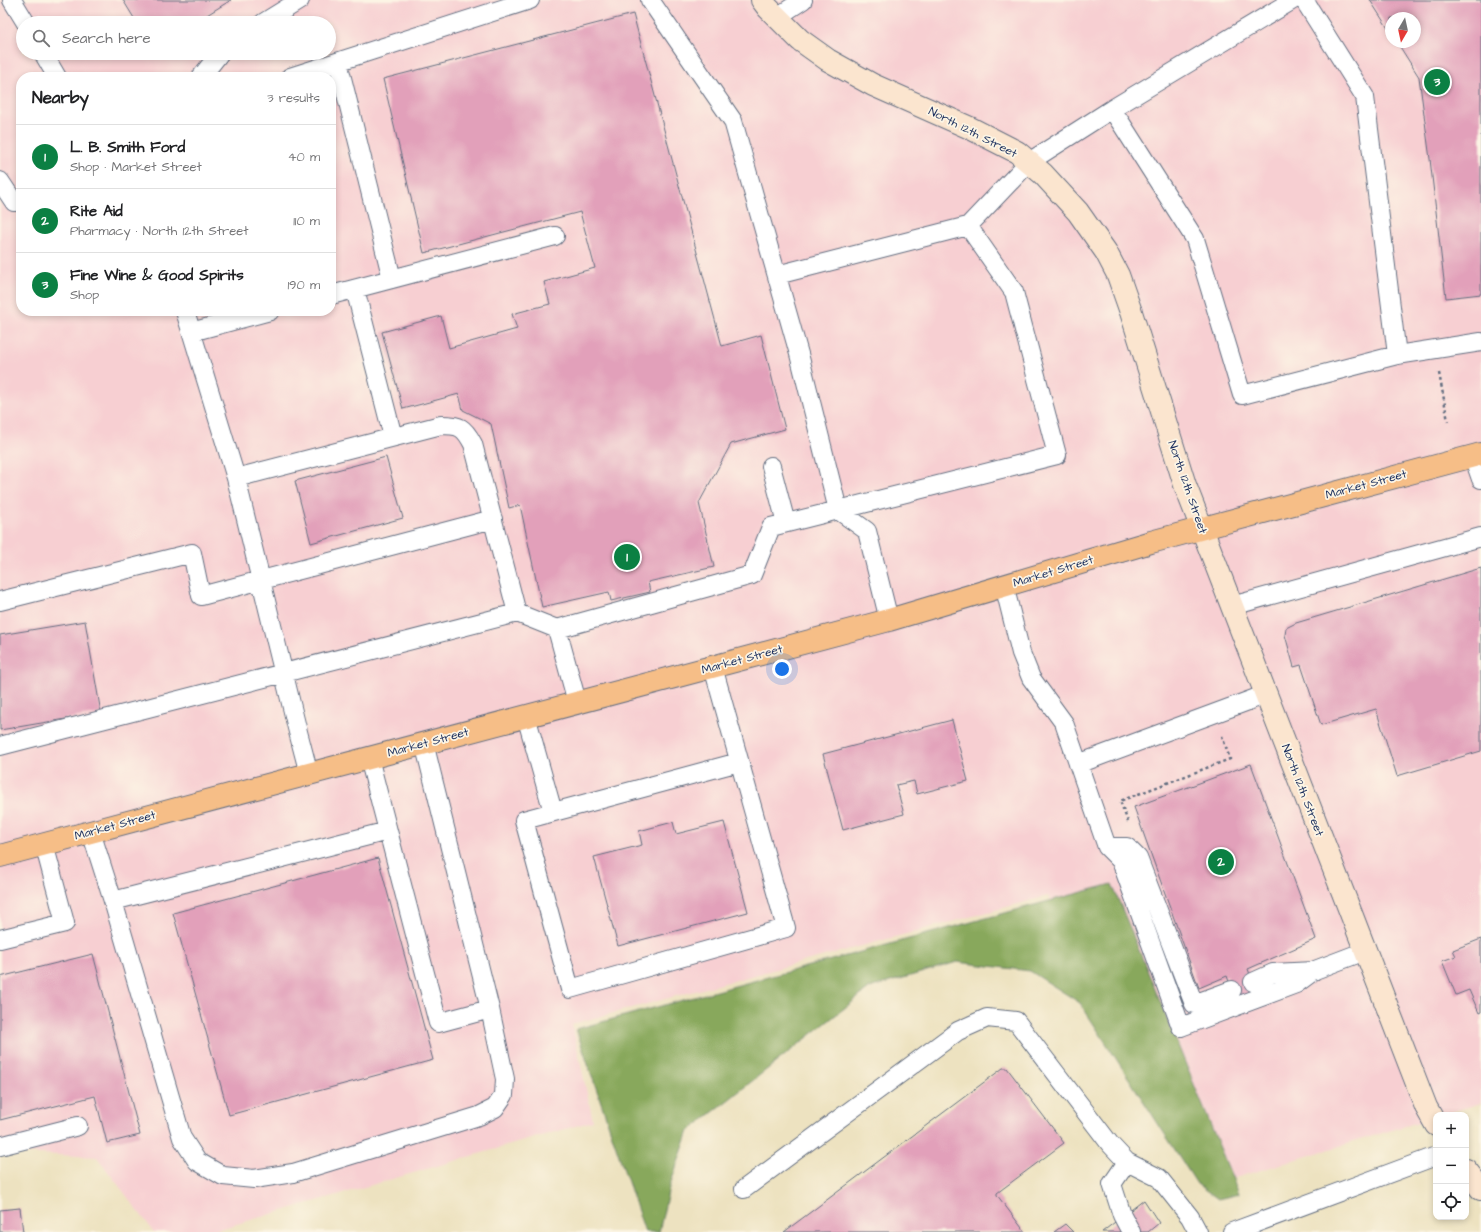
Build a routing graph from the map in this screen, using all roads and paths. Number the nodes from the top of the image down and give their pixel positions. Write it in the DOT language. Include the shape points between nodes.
graph roads {
  1 [pos="12,0"];
  2 [pos="300,0"];
  3 [pos="530,0"];
  4 [pos="650,0"];
  5 [pos="762,0"];
  6 [pos="803,0"];
  7 [pos="1293,0"];
  8 [pos="1304,0"];
  9 [pos="22,16"];
  10 [pos="274,16"];
  11 [pos="777,17"];
  12 [pos="47,60"];
  13 [pos="214,60"];
  14 [pos="338,62"];
  15 [pos="54,72"];
  16 [pos="205,72"];
  17 [pos="306,72"];
  18 [pos="1112,109"];
  19 [pos="1029,162"];
  20 [pos="0,181"];
  21 [pos="16,202"];
  22 [pos="968,226"];
  23 [pos="555,236"];
  24 [pos="777,275"];
  25 [pos="392,278"];
  26 [pos="355,288"];
  27 [pos="336,294"];
  28 [pos="186,316"];
  29 [pos="251,316"];
  30 [pos="191,332"];
  31 [pos="1481,342"];
  32 [pos="1397,355"];
  33 [pos="1439,372"];
  34 [pos="1448,421"];
  35 [pos="393,437"];
  36 [pos="1477,455"];
  37 [pos="771,466"];
  38 [pos="236,478"];
  39 [pos="1481,479"];
  40 [pos="838,510"];
  41 [pos="493,519"];
  42 [pos="786,523"];
  43 [pos="1202,528"];
  44 [pos="1481,536"];
  45 [pos="261,580"];
  46 [pos="1004,586"];
  47 [pos="0,602"];
  48 [pos="1232,606"];
  49 [pos="517,613"];
  50 [pos="889,620"];
  51 [pos="557,629"];
  52 [pos="713,667"];
  53 [pos="283,673"];
  54 [pos="1267,694"];
  55 [pos="577,702"];
  56 [pos="526,716"];
  57 [pos="1220,730"];
  58 [pos="424,743"];
  59 [pos="0,746"];
  60 [pos="369,758"];
  61 [pos="739,762"];
  62 [pos="1078,764"];
  63 [pos="309,774"];
  64 [pos="553,812"];
  65 [pos="1130,829"];
  66 [pos="388,831"];
  67 [pos="91,832"];
  68 [pos="44,844"];
  69 [pos="1107,847"];
  70 [pos="0,856"];
  71 [pos="113,901"];
  72 [pos="0,939"];
  73 [pos="1365,951"];
  74 [pos="1315,970"];
  75 [pos="1253,982"];
  76 [pos="1232,990"];
  77 [pos="490,1009"];
  78 [pos="1433,1120"];
  79 [pos="78,1126"];
  80 [pos="0,1146"];
  81 [pos="1433,1157"];
  82 [pos="1127,1162"];
  83 [pos="1469,1174"];
  84 [pos="744,1189"];
  85 [pos="1481,1189"];
  86 [pos="1131,1232"];
  87 [pos="1198,1232"];
  88 [pos="1232,1232"];
  1 -- 9 [label="lane"];
  2 -- 10 [label="lane"];
  3 -- 14 [label="lane"];
  4 -- 24 [label="lane" via="733,121"];
  5 -- 11 [label="main road, North 12th Street"];
  6 -- 11 [label="lane"];
  7 -- 18 [label="lane"];
  8 -- 32 [label="lane" via="1365,97"];
  11 -- 19 [label="main road, North 12th Street" via="800,40 828,60 873,85 970,128 1017,152"];
  12 -- 15 [label="lane"];
  13 -- 16 [label="lane"];
  14 -- 17 [label="lane"];
  14 -- 25 [label="lane"];
  18 -- 19 [label="lane"];
  18 -- 32 [label="lane" via="1195,239 1242,395"];
  19 -- 22 [label="lane"];
  19 -- 43 [label="main road, North 12th Street" via="1078,212 1106,252 1118,275 1185,485"];
  20 -- 21 [label="lane"];
  22 -- 24 [label="lane"];
  22 -- 40 [label="lane" via="1014,292 1057,455"];
  23 -- 25 [label="lane"];
  24 -- 40 [label="lane"];
  25 -- 26 [label="lane"];
  26 -- 27 [label="lane"];
  26 -- 35 [label="lane"];
  28 -- 30 [label="lane"];
  29 -- 30 [label="lane"];
  30 -- 38 [label="lane"];
  31 -- 32 [label="lane"];
  33 -- 34 [label="path"];
  35 -- 38 [label="lane"];
  35 -- 41 [label="lane" via="455,425 466,432 473,444"];
  36 -- 39 [label="lane"];
  36 -- 43 [label="main road, Market Street"];
  37 -- 42 [label="lane"];
  38 -- 45 [label="lane"];
  40 -- 42 [label="lane"];
  40 -- 50 [label="lane" via="867,531"];
  41 -- 45 [label="lane"];
  41 -- 49 [label="lane"];
  42 -- 51 [label="lane" via="771,527 752,575"];
  43 -- 46 [label="main road, Market Street"];
  43 -- 48 [label="main road, North 12th Street"];
  44 -- 48 [label="lane"];
  45 -- 47 [label="lane" via="202,596 192,553"];
  45 -- 53 [label="lane"];
  46 -- 50 [label="main road, Market Street"];
  46 -- 62 [label="lane" via="1021,653 1031,678 1064,723"];
  48 -- 54 [label="main road, North 12th Street"];
  49 -- 51 [label="lane"];
  49 -- 53 [label="lane"];
  50 -- 52 [label="main road, Market Street"];
  51 -- 55 [label="lane"];
  52 -- 55 [label="main road, Market Street"];
  52 -- 61 [label="lane"];
  53 -- 59 [label="lane"];
  53 -- 63 [label="lane"];
  54 -- 62 [label="lane"];
  54 -- 73 [label="main road, North 12th Street"];
  55 -- 56 [label="main road, Market Street"];
  56 -- 58 [label="main road, Market Street"];
  56 -- 64 [label="lane"];
  57 -- 65 [label="path" via="1230,759 1120,801"];
  58 -- 60 [label="main road, Market Street"];
  58 -- 77 [label="lane"];
  60 -- 63 [label="main road, Market Street"];
  60 -- 66 [label="lane"];
  61 -- 64 [label="lane"];
  61 -- 64 [label="lane" via="786,928 570,989 524,820"];
  62 -- 69 [label="lane"];
  63 -- 67 [label="main road, Market Street"];
  66 -- 71 [label="lane"];
  66 -- 77 [label="lane" via="438,1023"];
  67 -- 68 [label="main road, Market Street"];
  67 -- 71 [label="lane"];
  68 -- 70 [label="main road, Market Street"];
  68 -- 72 [label="lane" via="65,923"];
  69 -- 74 [label="lane" via="1122,861 1182,1027 1296,984"];
  69 -- 76 [label="lane" via="1127,847 1138,858 1194,1004"];
  71 -- 77 [label="lane" via="182,1138 197,1161 223,1176 254,1180 293,1173 479,1116 495,1108 504,1095 505,1079"];
  73 -- 74 [label="lane"];
  73 -- 78 [label="main road, North 12th Street"];
  74 -- 75 [label="lane" via="1273,973"];
  79 -- 80 [label="lane"];
  81 -- 88 [label="lane"];
  82 -- 84 [label="lane" via="1110,1144 1016,1022 986,1018 958,1031"];
  82 -- 86 [label="lane" via="1112,1184 1122,1216"];
  82 -- 87 [label="lane" via="1159,1178 1190,1217"];
  83 -- 85 [label="main road"];
}
